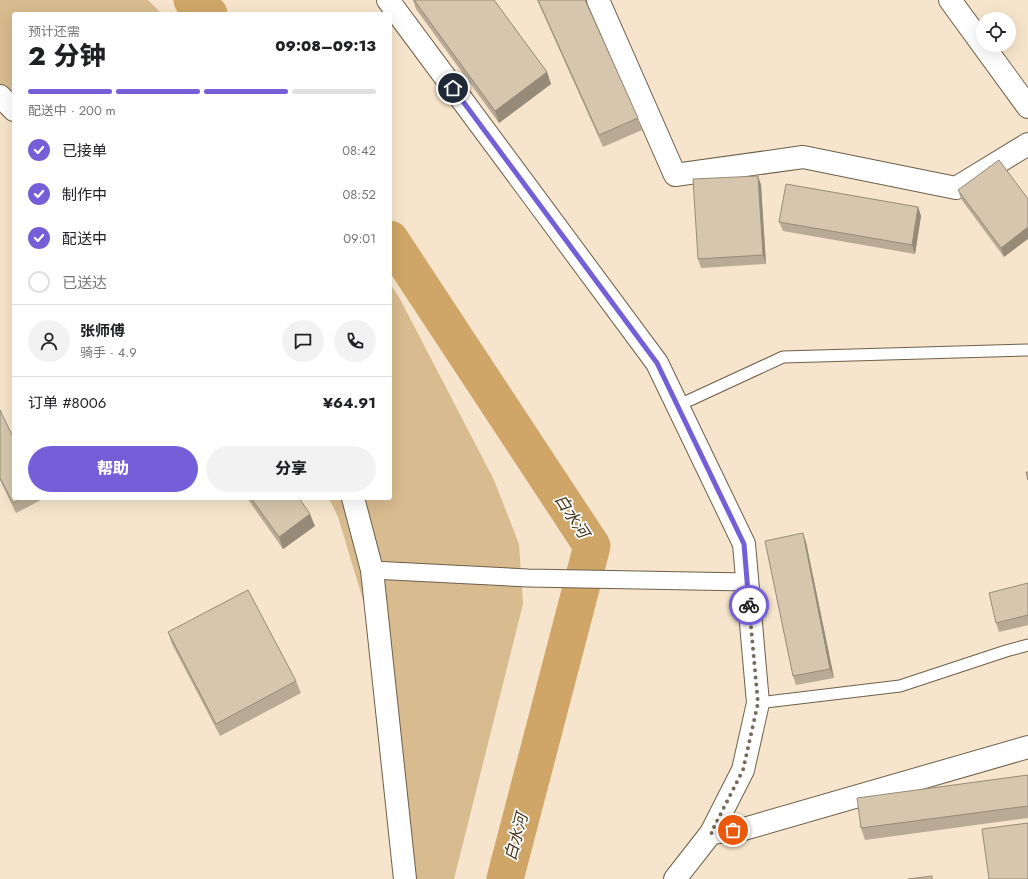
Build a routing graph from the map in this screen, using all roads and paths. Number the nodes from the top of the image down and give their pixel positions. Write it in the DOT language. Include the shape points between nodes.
graph roads {
  1 [pos="388,0"];
  2 [pos="598,0"];
  3 [pos="950,0"];
  4 [pos="0,96"];
  5 [pos="1028,107"];
  6 [pos="12,108"];
  7 [pos="1028,144"];
  8 [pos="1028,350"];
  9 [pos="678,406"];
  10 [pos="354,500"];
  11 [pos="372,570"];
  12 [pos="747,582"];
  13 [pos="1028,645"];
  14 [pos="758,703"];
  15 [pos="1028,747"];
  16 [pos="711,833"];
  17 [pos="405,879"];
  18 [pos="675,879"];
  1 -- 9 [label="main road" via="657,363"];
  2 -- 7 [label="main road" via="675,175 803,157 956,188"];
  3 -- 5 [label="main road"];
  4 -- 6 [label="main road"];
  8 -- 9 [label="lane" via="783,357"];
  9 -- 12 [label="main road" via="744,544"];
  10 -- 11 [label="main road"];
  11 -- 12 [label="street" via="528,578"];
  11 -- 17 [label="main road"];
  12 -- 14 [label="main road"];
  13 -- 14 [label="lane" via="900,686"];
  14 -- 16 [label="main road" via="743,770"];
  15 -- 16 [label="main road" via="744,829"];
  16 -- 18 [label="main road"];
}
